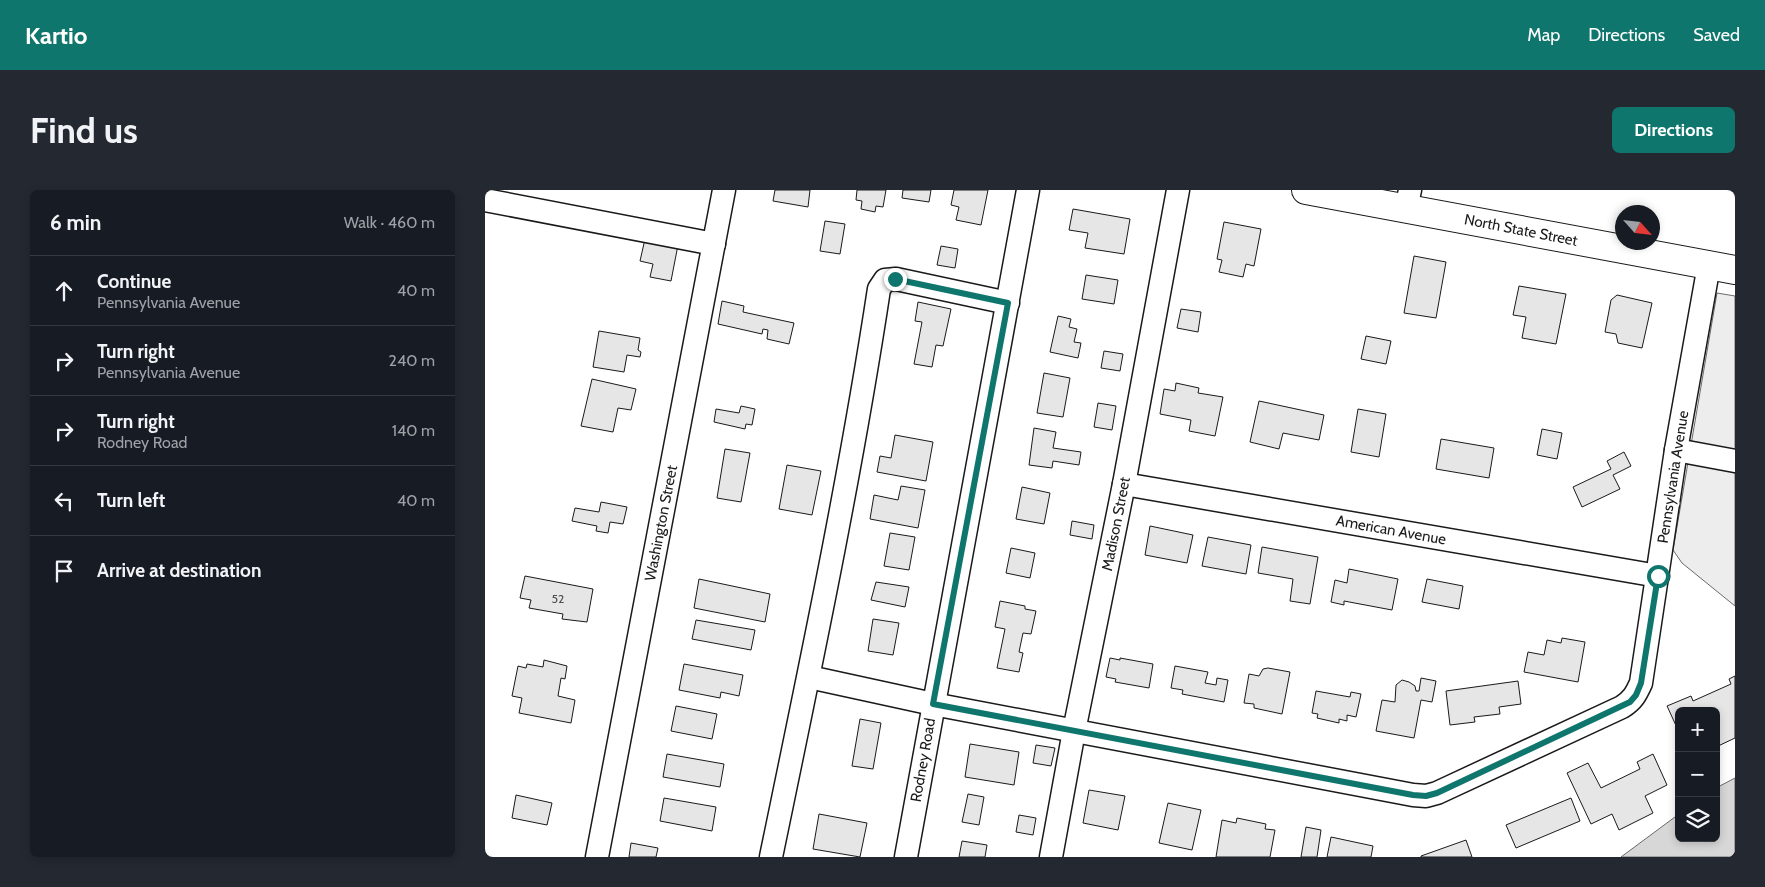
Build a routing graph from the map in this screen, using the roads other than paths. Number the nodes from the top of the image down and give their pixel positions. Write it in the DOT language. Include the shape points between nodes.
graph roads {
  1 [pos="724,190"];
  2 [pos="1028,190"];
  3 [pos="1178,190"];
  4 [pos="1306,190"];
  5 [pos="485,200"];
  6 [pos="1408,200"];
  7 [pos="714,244"];
  8 [pos="1709,265"];
  9 [pos="1735,270"];
  10 [pos="1008,303"];
  11 [pos="1676,450"];
  12 [pos="1735,461"];
  13 [pos="1124,484"];
  14 [pos="1658,576"];
  15 [pos="809,677"];
  16 [pos="933,704"];
  17 [pos="1074,731"];
  18 [pos="597,857"];
  19 [pos="771,857"];
  20 [pos="906,857"];
  21 [pos="1051,857"];
  1 -- 7 [label="street, Washington Street"];
  2 -- 10 [label="street, Rodney Road"];
  3 -- 13 [label="street, Madison Street"];
  4 -- 6 [label="main road, North State Street"];
  5 -- 7 [label="street"];
  6 -- 8 [label="main road, North State Street"];
  7 -- 18 [label="street, Washington Street"];
  8 -- 9 [label="main road, North State Street"];
  8 -- 11 [label="street, Pennsylvania Avenue"];
  10 -- 15 [label="street" via="895,279 885,280 879,289 864,388"];
  10 -- 16 [label="street, Rodney Road"];
  11 -- 12 [label="street"];
  11 -- 14 [label="street, Pennsylvania Avenue"];
  13 -- 14 [label="street, American Avenue"];
  13 -- 17 [label="street, Madison Street"];
  14 -- 17 [label="street, Pennsylvania Avenue" via="1641,683 1630,702 1426,796"];
  15 -- 16 [label="street, Pennsylvania Avenue"];
  15 -- 19 [label="street"];
  16 -- 17 [label="street, Pennsylvania Avenue"];
  16 -- 20 [label="street, Rodney Road"];
  17 -- 21 [label="street, Madison Street"];
}
